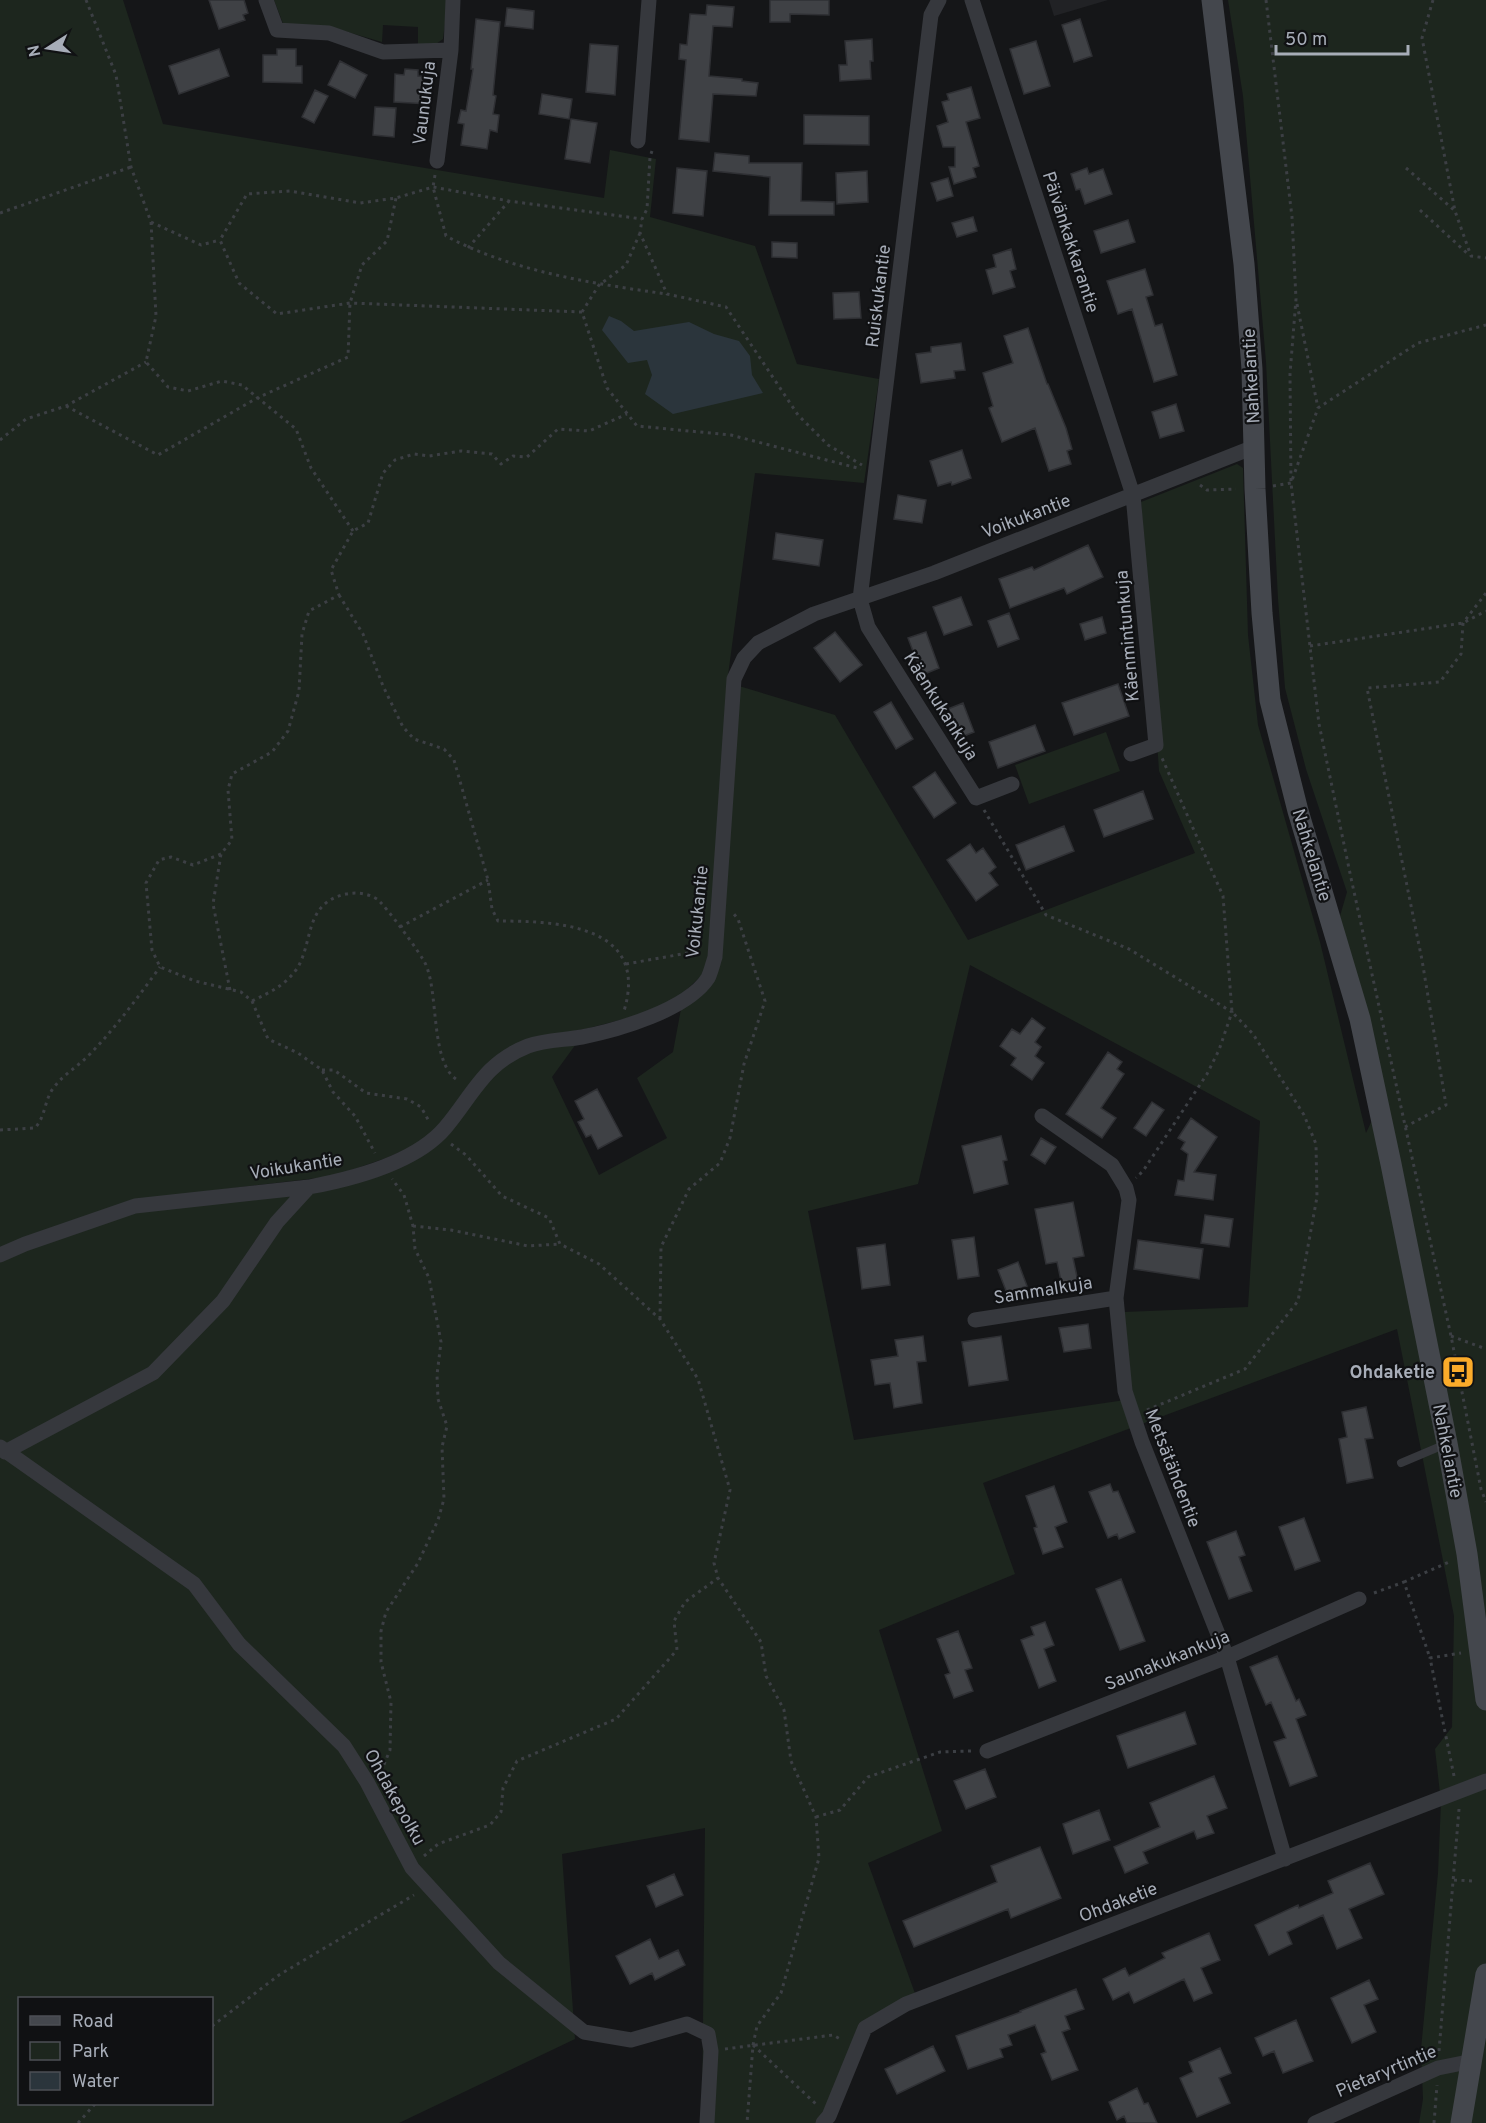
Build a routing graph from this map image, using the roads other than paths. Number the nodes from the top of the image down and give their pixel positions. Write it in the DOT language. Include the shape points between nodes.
graph roads {
  1 [pos="266,0"];
  2 [pos="453,0"];
  3 [pos="649,0"];
  4 [pos="939,0"];
  5 [pos="972,0"];
  6 [pos="1212,0"];
  7 [pos="451,51"];
  8 [pos="638,141"];
  9 [pos="437,161"];
  10 [pos="1254,447"];
  11 [pos="1133,495"];
  12 [pos="860,599"];
  13 [pos="1131,754"];
  14 [pos="1012,784"];
  15 [pos="1042,1116"];
  16 [pos="309,1187"];
  17 [pos="0,1255"];
  18 [pos="1116,1298"];
  19 [pos="975,1320"];
  20 [pos="1447,1443"];
  21 [pos="2,1451"];
  22 [pos="1401,1463"];
  23 [pos="1359,1599"];
  24 [pos="1227,1657"];
  25 [pos="1486,1700"];
  26 [pos="987,1751"];
  27 [pos="1486,1781"];
  28 [pos="1285,1859"];
  29 [pos="1486,1974"];
  30 [pos="1473,2061"];
  31 [pos="828,2121"];
  32 [pos="707,2123"];
  33 [pos="1315,2123"];
  34 [pos="1461,2123"];
  1 -- 7 [label="street, Vaunukuja" via="277,30 329,33 383,52"];
  2 -- 7 [label="street, Vaunukuja"];
  3 -- 8 [label="street"];
  4 -- 12 [label="street, Ruiskukantie" via="931,15"];
  5 -- 11 [label="street, Päivänkakkarantie"];
  6 -- 10 [label="main road, Nahkelantie" via="1244,264"];
  7 -- 9 [label="street, Vaunukuja"];
  10 -- 11 [label="street, Voikukantie"];
  10 -- 20 [label="main road, Nahkelantie" via="1270,699 1298,811 1360,1019"];
  11 -- 12 [label="street, Voikukantie"];
  11 -- 13 [label="street, Käenmintunkuja" via="1156,745"];
  12 -- 14 [label="street, Käenkukankuja" via="868,627 976,798"];
  12 -- 16 [label="street, Voikukantie" via="814,614 758,643 744,658 734,679 715,957 708,978 683,1001 651,1018 529,1046 500,1061 473,1089 444,1129 422,1148 337,1182"];
  15 -- 18 [label="street, Metsätähdentie" via="1112,1165 1126,1188 1129,1200"];
  16 -- 17 [label="street, Voikukantie" via="135,1206"];
  16 -- 21 [label="street" via="277,1222 223,1301 153,1373"];
  18 -- 19 [label="street, Sammalkuja"];
  18 -- 24 [label="street, Metsätähdentie" via="1125,1391 1132,1416"];
  20 -- 22 [label="lane"];
  20 -- 25 [label="main road, Nahkelantie" via="1467,1554"];
  21 -- 32 [label="street, Ohdakepolku" via="194,1584 239,1644 344,1746 412,1868 499,1963 584,2032 631,2040 687,2024 708,2034 711,2051"];
  23 -- 24 [label="street, Saunakukankuja"];
  24 -- 26 [label="street, Saunakukankuja"];
  24 -- 28 [label="street, Metsätähdentie"];
  27 -- 28 [label="street, Ohdaketie"];
  28 -- 31 [label="street, Ohdaketie" via="906,2004 865,2028"];
  29 -- 30 [label="main road"];
  30 -- 33 [label="street, Pietaryrtintie" via="1438,2068"];
  30 -- 34 [label="main road"];
}
